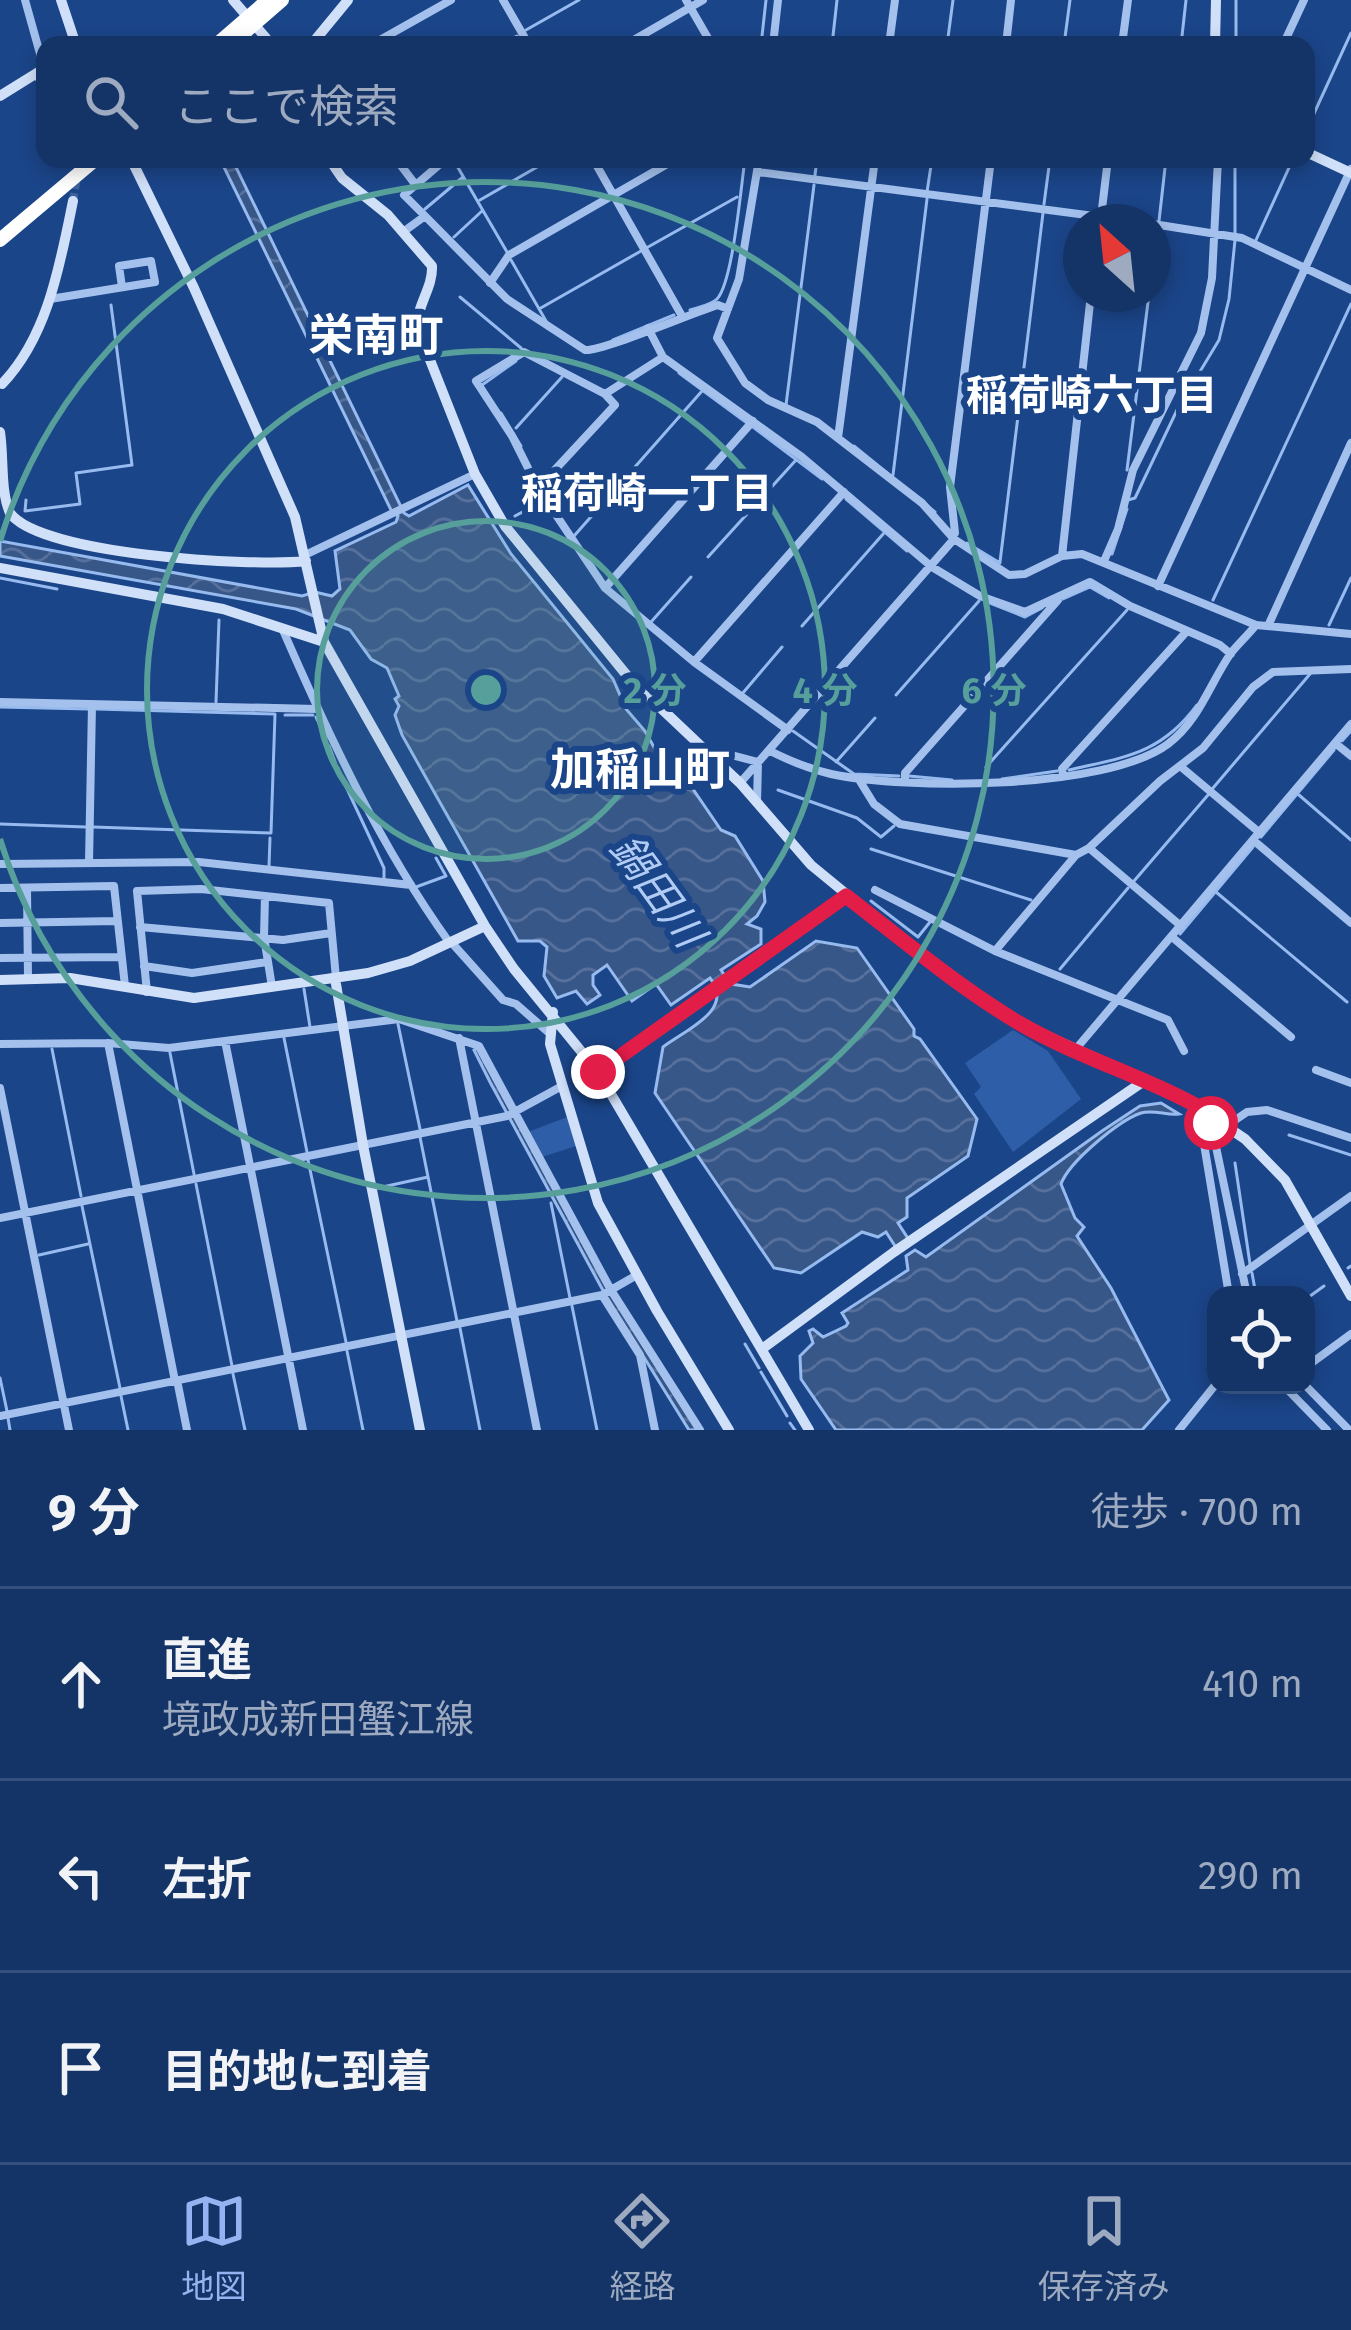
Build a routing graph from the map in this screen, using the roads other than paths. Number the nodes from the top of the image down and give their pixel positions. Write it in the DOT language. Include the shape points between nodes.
graph roads {
  1 [pos="26,0"];
  2 [pos="61,0"];
  3 [pos="250,0"];
  4 [pos="268,0"];
  5 [pos="282,0"];
  6 [pos="348,0"];
  7 [pos="451,0"];
  8 [pos="503,0"];
  9 [pos="703,0"];
  10 [pos="778,0"];
  11 [pos="895,0"];
  12 [pos="1011,0"];
  13 [pos="1128,0"];
  14 [pos="1216,0"];
  15 [pos="1304,0"];
  16 [pos="688,4"];
  17 [pos="244,13"];
  18 [pos="73,36"];
  19 [pos="224,36"];
  20 [pos="264,36"];
  21 [pos="318,36"];
  22 [pos="387,36"];
  23 [pos="524,36"];
  24 [pos="639,36"];
  25 [pos="707,36"];
  26 [pos="773,36"];
  27 [pos="890,36"];
  28 [pos="1007,36"];
  29 [pos="1123,36"];
  30 [pos="1215,36"];
  31 [pos="1287,36"];
  32 [pos="36,44"];
  33 [pos="36,74"];
  34 [pos="0,96"];
  35 [pos="1315,156"];
  36 [pos="72,168"];
  37 [pos="85,168"];
  38 [pos="135,168"];
  39 [pos="335,168"];
  40 [pos="403,168"];
  41 [pos="435,168"];
  42 [pos="598,168"];
  43 [pos="660,168"];
  44 [pos="758,168"];
  45 [pos="873,168"];
  46 [pos="990,168"];
  47 [pos="1107,168"];
  48 [pos="1219,168"];
  49 [pos="1350,171"];
  50 [pos="758,172"];
  51 [pos="416,184"];
  52 [pos="871,189"];
  53 [pos="613,195"];
  54 [pos="73,201"];
  55 [pos="986,202"];
  56 [pos="1102,204"];
  57 [pos="1063,214"];
  58 [pos="424,216"];
  59 [pos="1171,226"];
  60 [pos="0,228"];
  61 [pos="403,232"];
  62 [pos="1216,232"];
  63 [pos="0,240"];
  64 [pos="1304,268"];
  65 [pos="490,283"];
  66 [pos="122,287"];
  67 [pos="1351,290"];
  68 [pos="48,299"];
  69 [pos="728,309"];
  70 [pos="1089,312"];
  71 [pos="682,316"];
  72 [pos="648,328"];
  73 [pos="663,356"];
  74 [pos="0,383"];
  75 [pos="605,394"];
  76 [pos="752,421"];
  77 [pos="0,432"];
  78 [pos="838,438"];
  79 [pos="1351,443"];
  80 [pos="475,474"];
  81 [pos="538,488"];
  82 [pos="844,492"];
  83 [pos="953,536"];
  84 [pos="1061,553"];
  85 [pos="1106,557"];
  86 [pos="305,558"];
  87 [pos="932,567"];
  88 [pos="0,568"];
  89 [pos="1159,584"];
  90 [pos="605,588"];
  91 [pos="1057,598"];
  92 [pos="1268,624"];
  93 [pos="281,626"];
  94 [pos="1256,626"];
  95 [pos="1187,631"];
  96 [pos="1351,634"];
  97 [pos="324,642"];
  98 [pos="1231,654"];
  99 [pos="694,662"];
  100 [pos="1351,669"];
  101 [pos="0,702"];
  102 [pos="92,705"];
  103 [pos="317,709"];
  104 [pos="1351,724"];
  105 [pos="788,730"];
  106 [pos="1335,743"];
  107 [pos="703,748"];
  108 [pos="770,751"];
  109 [pos="1351,756"];
  110 [pos="758,762"];
  111 [pos="1180,766"];
  112 [pos="1063,775"];
  113 [pos="858,778"];
  114 [pos="904,780"];
  115 [pos="740,783"];
  116 [pos="757,803"];
  117 [pos="1256,836"];
  118 [pos="1089,848"];
  119 [pos="1076,855"];
  120 [pos="89,863"];
  121 [pos="0,864"];
  122 [pos="411,885"];
  123 [pos="0,888"];
  124 [pos="27,888"];
  125 [pos="875,890"];
  126 [pos="265,896"];
  127 [pos="846,896"];
  128 [pos="117,921"];
  129 [pos="0,922"];
  130 [pos="27,922"];
  131 [pos="1351,923"];
  132 [pos="485,926"];
  133 [pos="1181,926"];
  134 [pos="140,927"];
  135 [pos="332,933"];
  136 [pos="264,937"];
  137 [pos="1172,937"];
  138 [pos="451,943"];
  139 [pos="995,951"];
  140 [pos="122,957"];
  141 [pos="0,958"];
  142 [pos="28,958"];
  143 [pos="267,962"];
  144 [pos="144,966"];
  145 [pos="335,978"];
  146 [pos="28,979"];
  147 [pos="0,980"];
  148 [pos="272,987"];
  149 [pos="125,988"];
  150 [pos="147,992"];
  151 [pos="1119,1000"];
  152 [pos="553,1012"];
  153 [pos="341,1028"];
  154 [pos="548,1032"];
  155 [pos="1292,1037"];
  156 [pos="459,1038"];
  157 [pos="225,1041"];
  158 [pos="108,1043"];
  159 [pos="0,1044"];
  160 [pos="1075,1050"];
  161 [pos="1184,1052"];
  162 [pos="1316,1070"];
  163 [pos="598,1072"];
  164 [pos="1144,1081"];
  165 [pos="1351,1083"];
  166 [pos="562,1086"];
  167 [pos="0,1088"];
  168 [pos="1189,1101"];
  169 [pos="511,1113"];
  170 [pos="1213,1115"];
  171 [pos="476,1122"];
  172 [pos="1228,1125"];
  173 [pos="1351,1138"];
  174 [pos="363,1145"];
  175 [pos="250,1167"];
  176 [pos="137,1190"];
  177 [pos="1351,1196"];
  178 [pos="25,1213"];
  179 [pos="0,1218"];
  180 [pos="1312,1224"];
  181 [pos="1242,1274"];
  182 [pos="637,1275"];
  183 [pos="1227,1286"];
  184 [pos="1245,1286"];
  185 [pos="608,1292"];
  186 [pos="1351,1296"];
  187 [pos="514,1312"];
  188 [pos="401,1334"];
  189 [pos="1351,1334"];
  190 [pos="762,1349"];
  191 [pos="288,1358"];
  192 [pos="1315,1360"];
  193 [pos="176,1381"];
  194 [pos="1208,1394"];
  195 [pos="1292,1394"];
  196 [pos="1314,1394"];
  197 [pos="63,1403"];
  198 [pos="0,1416"];
  199 [pos="69,1430"];
  200 [pos="187,1430"];
  201 [pos="303,1430"];
  202 [pos="420,1430"];
  203 [pos="538,1430"];
  204 [pos="655,1430"];
  205 [pos="700,1430"];
  206 [pos="730,1430"];
  207 [pos="809,1430"];
  208 [pos="1179,1430"];
  209 [pos="1327,1430"];
  210 [pos="1349,1430"];
  1 -- 32 [label="street"];
  2 -- 18 [label="street"];
  3 -- 17 [label="street"];
  4 -- 17 [label="highway"];
  5 -- 17 [label="highway"];
  6 -- 21 [label="street"];
  7 -- 22 [label="street"];
  8 -- 23 [label="street"];
  9 -- 16 [label="street"];
  10 -- 26 [label="street"];
  11 -- 27 [label="street"];
  12 -- 28 [label="street"];
  13 -- 29 [label="street"];
  14 -- 30 [label="street"];
  15 -- 31 [label="street"];
  16 -- 24 [label="street"];
  16 -- 25 [label="street"];
  17 -- 19 [label="highway"];
  17 -- 20 [label="street"];
  33 -- 34 [label="street"];
  35 -- 49 [label="street"];
  36 -- 60 [label="highway"];
  37 -- 63 [label="highway"];
  38 -- 86 [label="street" via="284,490"];
  39 -- 61 [label="street"];
  40 -- 51 [label="street"];
  41 -- 51 [label="street"];
  42 -- 53 [label="street"];
  43 -- 53 [label="street"];
  44 -- 50 [label="street"];
  45 -- 52 [label="street"];
  46 -- 55 [label="street"];
  47 -- 56 [label="street"];
  48 -- 62 [label="street"];
  49 -- 64 [label="street"];
  50 -- 52 [label="street"];
  50 -- 69 [label="street"];
  51 -- 58 [label="street" via="404,195"];
  52 -- 55 [label="street"];
  52 -- 78 [label="street"];
  53 -- 65 [label="street" via="509,255"];
  53 -- 71 [label="street"];
  54 -- 68 [label="street"];
  55 -- 57 [label="street"];
  55 -- 83 [label="street" via="950,487"];
  58 -- 61 [label="street"];
  58 -- 65 [label="street"];
  59 -- 62 [label="street"];
  61 -- 80 [label="street" via="433,266 417,327"];
  62 -- 64 [label="street"];
  62 -- 85 [label="street" via="1201,333 1133,470"];
  64 -- 67 [label="street"];
  64 -- 89 [label="street"];
  65 -- 72 [label="street" via="585,350"];
  66 -- 66 [label="street" via="155,282 151,261 119,266"];
  66 -- 68 [label="street"];
  68 -- 74 [label="street" via="25,357"];
  69 -- 71 [label="street"];
  69 -- 78 [label="street" via="717,338 736,373"];
  70 -- 84 [label="street"];
  71 -- 72 [label="street"];
  72 -- 73 [label="street"];
  73 -- 75 [label="street"];
  73 -- 76 [label="street"];
  75 -- 81 [label="street" via="615,405"];
  75 -- 81 [label="street" via="524,352 476,381"];
  76 -- 82 [label="street"];
  76 -- 90 [label="street"];
  77 -- 86 [label="street" via="4,502 33,531 198,560"];
  78 -- 83 [label="street"];
  79 -- 92 [label="street"];
  80 -- 86 [label="street"];
  80 -- 107 [label="street" via="542,576 629,678"];
  81 -- 90 [label="street"];
  82 -- 87 [label="street"];
  82 -- 99 [label="street"];
  83 -- 84 [label="street" via="1014,576"];
  83 -- 87 [label="street"];
  84 -- 85 [label="street"];
  85 -- 89 [label="street"];
  86 -- 97 [label="street"];
  87 -- 91 [label="street" via="1025,612"];
  87 -- 105 [label="street"];
  88 -- 93 [label="street"];
  89 -- 94 [label="street"];
  90 -- 99 [label="street"];
  91 -- 95 [label="street" via="1090,582"];
  91 -- 114 [label="street"];
  92 -- 94 [label="street"];
  92 -- 96 [label="street"];
  93 -- 97 [label="street"];
  93 -- 103 [label="street"];
  94 -- 98 [label="street"];
  95 -- 98 [label="street"];
  95 -- 112 [label="street"];
  97 -- 132 [label="street"];
  98 -- 112 [label="street" via="1172,742 1139,759"];
  99 -- 105 [label="street"];
  100 -- 111 [label="street" via="1273,672"];
  101 -- 102 [label="street"];
  102 -- 103 [label="street"];
  102 -- 120 [label="street"];
  103 -- 122 [label="street"];
  104 -- 106 [label="street"];
  105 -- 108 [label="street"];
  106 -- 109 [label="street"];
  106 -- 117 [label="street"];
  107 -- 110 [label="street"];
  107 -- 115 [label="street"];
  108 -- 110 [label="street"];
  108 -- 113 [label="street"];
  110 -- 115 [label="street"];
  110 -- 116 [label="street"];
  111 -- 117 [label="street"];
  111 -- 118 [label="street"];
  112 -- 114 [label="street"];
  113 -- 114 [label="street"];
  113 -- 119 [label="street" via="900,824"];
  115 -- 116 [label="street"];
  116 -- 127 [label="street"];
  117 -- 131 [label="street"];
  117 -- 133 [label="street"];
  118 -- 119 [label="street"];
  118 -- 133 [label="street"];
  119 -- 139 [label="street"];
  120 -- 121 [label="street"];
  120 -- 122 [label="street" via="199,862"];
  122 -- 138 [label="street"];
  123 -- 124 [label="street"];
  124 -- 128 [label="street" via="114,886"];
  124 -- 130 [label="street"];
  125 -- 139 [label="street"];
  126 -- 134 [label="street" via="137,891"];
  126 -- 135 [label="street" via="328,903"];
  126 -- 136 [label="street"];
  127 -- 160 [label="street" via="939,970"];
  127 -- 163 [label="street"];
  128 -- 130 [label="street"];
  128 -- 140 [label="street"];
  129 -- 130 [label="street"];
  130 -- 142 [label="street"];
  132 -- 138 [label="street"];
  132 -- 152 [label="street"];
  133 -- 137 [label="street"];
  134 -- 136 [label="street"];
  134 -- 144 [label="street"];
  135 -- 136 [label="street"];
  135 -- 145 [label="street"];
  136 -- 143 [label="street"];
  137 -- 151 [label="street"];
  137 -- 155 [label="street"];
  138 -- 145 [label="street"];
  138 -- 154 [label="street" via="502,1000"];
  139 -- 151 [label="street"];
  140 -- 142 [label="street"];
  140 -- 149 [label="street"];
  141 -- 142 [label="street"];
  142 -- 146 [label="street"];
  143 -- 144 [label="street" via="192,973"];
  143 -- 148 [label="street"];
  144 -- 150 [label="street"];
  145 -- 148 [label="street"];
  145 -- 153 [label="street"];
  146 -- 147 [label="street"];
  146 -- 149 [label="street"];
  148 -- 150 [label="street" via="194,998"];
  149 -- 150 [label="street"];
  151 -- 160 [label="street"];
  151 -- 161 [label="street" via="1168,1020"];
  152 -- 154 [label="street"];
  152 -- 163 [label="street"];
  153 -- 156 [label="street" via="399,1019"];
  153 -- 157 [label="street"];
  153 -- 174 [label="street"];
  154 -- 166 [label="street"];
  156 -- 169 [label="street" via="478,1046"];
  156 -- 171 [label="street"];
  157 -- 158 [label="street" via="169,1048"];
  157 -- 175 [label="street"];
  158 -- 159 [label="street"];
  158 -- 176 [label="street"];
  160 -- 164 [label="street"];
  162 -- 165 [label="street"];
  163 -- 190 [label="street"];
  164 -- 168 [label="street"];
  164 -- 190 [label="street"];
  166 -- 169 [label="street"];
  166 -- 182 [label="street" via="598,1203"];
  167 -- 178 [label="street"];
  168 -- 170 [label="street"];
  168 -- 183 [label="street" via="1199,1118"];
  169 -- 171 [label="street"];
  169 -- 185 [label="street"];
  170 -- 172 [label="street"];
  170 -- 181 [label="street"];
  171 -- 174 [label="street"];
  171 -- 187 [label="street"];
  172 -- 173 [label="street" via="1267,1110"];
  172 -- 180 [label="street" via="1285,1180"];
  174 -- 175 [label="street"];
  174 -- 188 [label="street"];
  175 -- 176 [label="street"];
  175 -- 191 [label="street"];
  176 -- 178 [label="street"];
  176 -- 193 [label="street"];
  177 -- 180 [label="street"];
  178 -- 179 [label="street"];
  178 -- 197 [label="street"];
  180 -- 181 [label="street"];
  180 -- 186 [label="street"];
  181 -- 184 [label="street"];
  182 -- 185 [label="street"];
  182 -- 206 [label="street"];
  185 -- 187 [label="street"];
  185 -- 204 [label="street" via="640,1355"];
  185 -- 205 [label="street"];
  187 -- 188 [label="street"];
  187 -- 203 [label="street"];
  188 -- 191 [label="street"];
  188 -- 202 [label="street"];
  189 -- 192 [label="street"];
  190 -- 207 [label="street"];
  191 -- 193 [label="street"];
  191 -- 201 [label="street"];
  193 -- 197 [label="street"];
  193 -- 200 [label="street"];
  194 -- 208 [label="street"];
  195 -- 209 [label="street"];
  196 -- 210 [label="street"];
  197 -- 198 [label="street"];
  197 -- 199 [label="street"];
}
